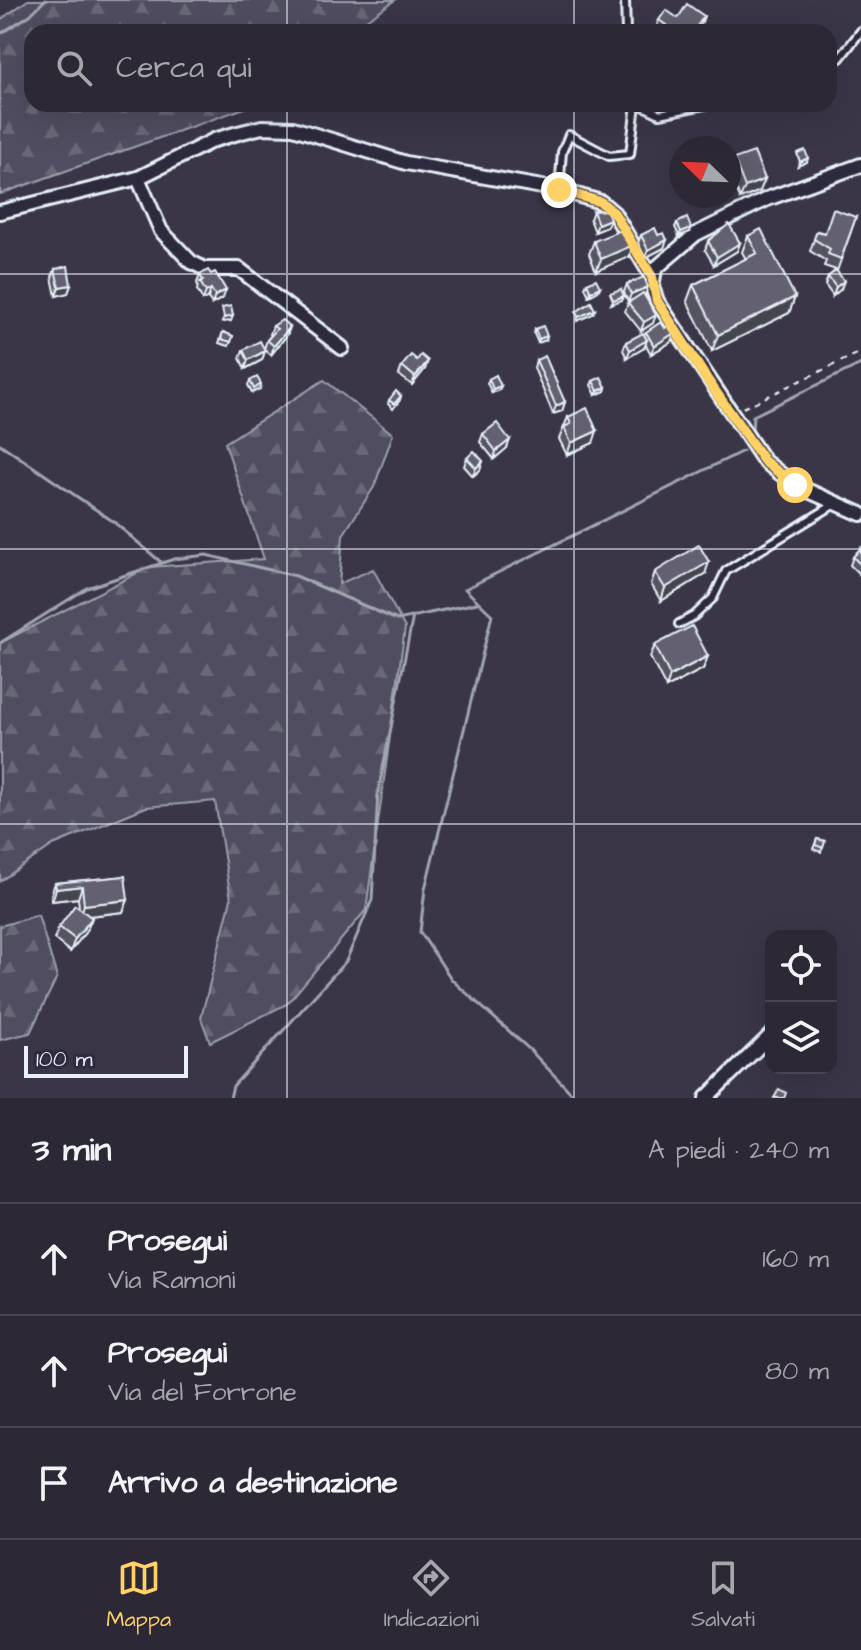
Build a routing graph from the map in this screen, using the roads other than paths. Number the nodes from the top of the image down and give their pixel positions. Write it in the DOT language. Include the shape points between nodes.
graph roads {
  1 [pos="625,0"];
  2 [pos="626,24"];
  3 [pos="861,31"];
  4 [pos="837,60"];
  5 [pos="636,112"];
  6 [pos="861,165"];
  7 [pos="138,178"];
  8 [pos="559,190"];
  9 [pos="0,212"];
  10 [pos="652,277"];
  11 [pos="342,348"];
  12 [pos="835,504"];
  13 [pos="861,514"];
  14 [pos="679,624"];
  15 [pos="765,1041"];
  16 [pos="706,1098"];
  1 -- 2 [label="lane"];
  3 -- 4 [label="lane"];
  5 -- 8 [label="lane" via="630,154 609,156 569,135"];
  6 -- 10 [label="street" via="767,199 696,234"];
  7 -- 8 [label="street" via="214,140 262,127 320,134 406,163"];
  7 -- 9 [label="street"];
  7 -- 11 [label="street" via="161,231 191,262 205,269 239,269"];
  8 -- 10 [label="street" via="601,202 614,213"];
  10 -- 12 [label="street" via="657,301 764,461 777,474"];
  12 -- 13 [label="street"];
  12 -- 14 [label="lane" via="726,571 713,598"];
  15 -- 16 [label="street"];
}
